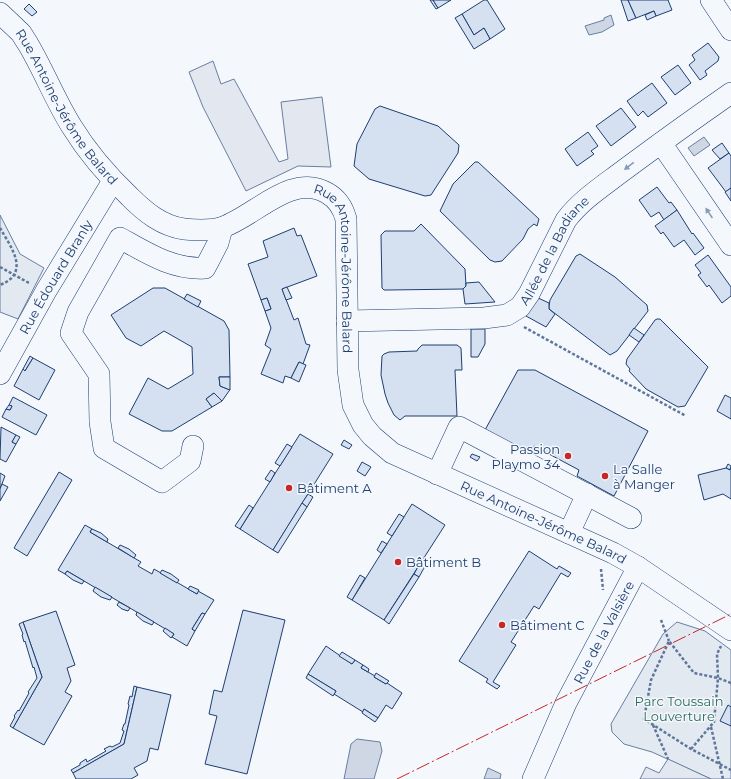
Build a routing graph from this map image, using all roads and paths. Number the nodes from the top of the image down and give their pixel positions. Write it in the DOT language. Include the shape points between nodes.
graph roads {
  1 [pos="711,0"];
  2 [pos="0,13"];
  3 [pos="731,30"];
  4 [pos="731,93"];
  5 [pos="661,143"];
  6 [pos="113,181"];
  7 [pos="0,228"];
  8 [pos="222,228"];
  9 [pos="731,246"];
  10 [pos="0,268"];
  11 [pos="14,276"];
  12 [pos="0,285"];
  13 [pos="46,291"];
  14 [pos="507,315"];
  15 [pos="347,321"];
  16 [pos="0,374"];
  17 [pos="686,416"];
  18 [pos="193,446"];
  19 [pos="437,474"];
  20 [pos="586,494"];
  21 [pos="631,518"];
  22 [pos="569,533"];
  23 [pos="638,567"];
  24 [pos="662,620"];
  25 [pos="727,637"];
  26 [pos="669,641"];
  27 [pos="718,678"];
  28 [pos="731,683"];
  29 [pos="653,725"];
  30 [pos="710,726"];
  31 [pos="690,749"];
  32 [pos="668,759"];
  33 [pos="720,765"];
  34 [pos="731,770"];
  35 [pos="533,779"];
  36 [pos="723,779"];
  1 -- 3 [label="street"];
  2 -- 6 [label="street, Rue Antoine-Jérôme Balard" via="21,33 86,149"];
  4 -- 5 [label="street, Allée de la Badiane"];
  9 -- 5 [label="street, one-way"];
  5 -- 14 [label="street, Allée de la Badiane, one-way" via="574,210 566,220 520,307"];
  6 -- 8 [label="street, Rue Antoine-Jérôme Balard" via="142,209 161,222 185,229"];
  6 -- 13 [label="street, Rue Édouard Branly"];
  7 -- 11 [label="path" via="17,263"];
  8 -- 15 [label="street, Rue Antoine-Jérôme Balard" via="293,189 312,187 333,196 346,219"];
  8 -- 18 [label="street" via="218,243 205,268 184,268 164,262 120,238 78,312 71,333 98,374 104,448 162,482 190,461"];
  10 -- 11 [label="path"];
  11 -- 12 [label="path"];
  11 -- 13 [label="path"];
  13 -- 16 [label="street, Rue Édouard Branly"];
  14 -- 15 [label="street, Allée de la Badiane" via="484,318"];
  14 -- 17 [label="path" via="520,325"];
  15 -- 19 [label="street, Rue Antoine-Jérôme Balard" via="351,393 353,405 363,425 392,453"];
  19 -- 20 [label="street" via="459,428"];
  19 -- 22 [label="street, Rue Antoine-Jérôme Balard"];
  20 -- 21 [label="street"];
  20 -- 22 [label="street"];
  22 -- 23 [label="street, Rue Antoine-Jérôme Balard"];
  23 -- 25 [label="street, Rue de la Valsière"];
  23 -- 35 [label="street, Rue de la Valsière" via="566,703"];
  24 -- 26 [label="path"];
  25 -- 27 [label="path" via="717,654"];
  26 -- 27 [label="path" via="694,673"];
  26 -- 29 [label="path" via="652,680 644,719"];
  27 -- 28 [label="path"];
  27 -- 30 [label="path" via="714,722"];
  29 -- 31 [label="path"];
  29 -- 32 [label="path"];
  30 -- 31 [label="path"];
  30 -- 33 [label="path"];
  31 -- 33 [label="path"];
  33 -- 34 [label="path"];
  33 -- 36 [label="path"];
}
